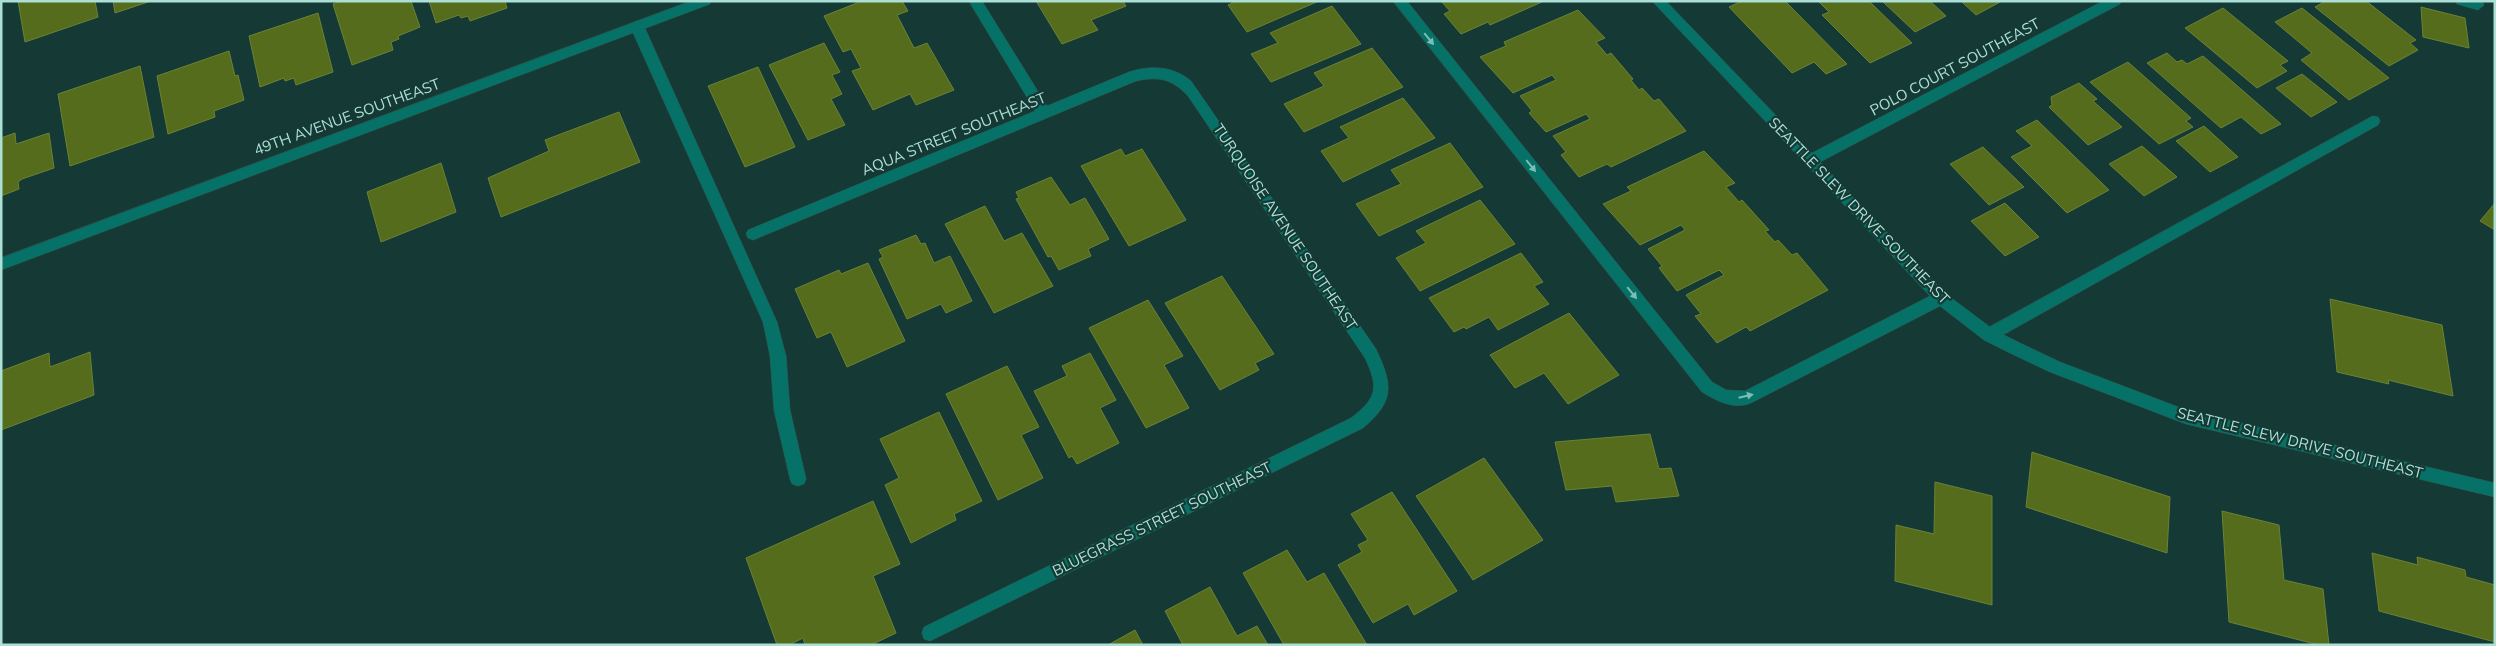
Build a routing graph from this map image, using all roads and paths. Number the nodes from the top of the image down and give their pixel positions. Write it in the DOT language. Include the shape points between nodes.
graph roads {
  1 [pos="705,1"];
  2 [pos="975,1"];
  3 [pos="1399,1"];
  4 [pos="1658,1"];
  5 [pos="2115,1"];
  6 [pos="2462,1"];
  7 [pos="2478,5"];
  8 [pos="637,26"];
  9 [pos="1169,74"];
  10 [pos="1044,114"];
  11 [pos="2373,121"];
  12 [pos="1810,161"];
  13 [pos="753,234"];
  14 [pos="1,264"];
  15 [pos="1941,298"];
  16 [pos="1989,335"];
  17 [pos="1383,392"];
  18 [pos="798,478"];
  19 [pos="2495,490"];
  20 [pos="930,633"];
  1 -- 8 [label="street, 49TH AVENUE SOUTHEAST"];
  2 -- 10 [label="street"];
  3 -- 15 [label="street, one-way" via="1707,387 1724,398 1746,398"];
  4 -- 12 [label="street, SEATTLE SLEW DRIVE SOUTHEAST"];
  5 -- 12 [label="street, POLO COURT SOUTHEAST"];
  6 -- 7 [label="street"];
  8 -- 14 [label="street, 49TH AVENUE SOUTHEAST"];
  8 -- 18 [label="street" via="770,322 778,356 782,410"];
  9 -- 10 [label="street, AQUA STREET SOUTHEAST" via="1154,71 1134,76"];
  9 -- 17 [label="street, TURQUOISE AVENUE SOUTHEAST" via="1184,82 1193,92 1371,354 1382,377"];
  10 -- 13 [label="street, AQUA STREET SOUTHEAST"];
  11 -- 16 [label="street"];
  12 -- 15 [label="street, SEATTLE SLEW DRIVE SOUTHEAST"];
  15 -- 16 [label="street, SEATTLE SLEW DRIVE SOUTHEAST"];
  16 -- 19 [label="street, SEATTLE SLEW DRIVE SOUTHEAST" via="2055,367 2186,417"];
  17 -- 20 [label="street, BLUEGRASS STREET SOUTHEAST" via="1372,412 1357,423"];
}
